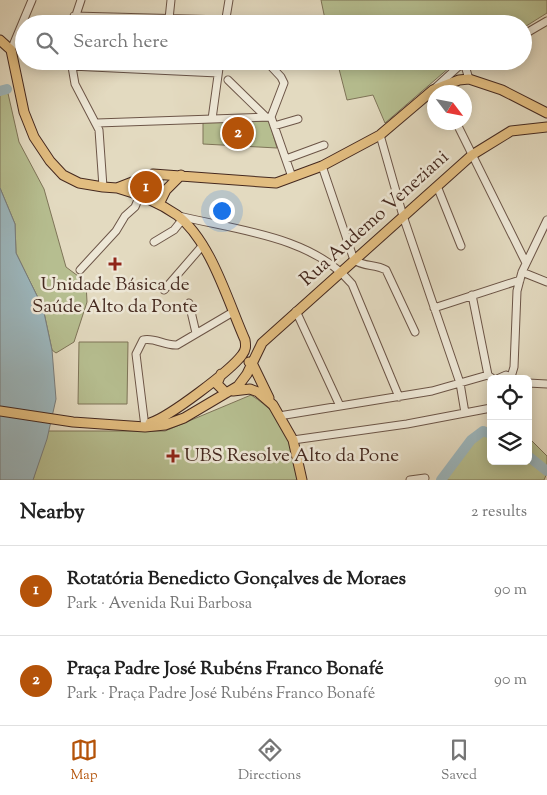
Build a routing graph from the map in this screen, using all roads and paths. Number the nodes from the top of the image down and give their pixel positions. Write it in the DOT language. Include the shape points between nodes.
graph roads {
  1 [pos="32,0"];
  2 [pos="81,0"];
  3 [pos="171,0"];
  4 [pos="229,0"];
  5 [pos="26,15"];
  6 [pos="76,15"];
  7 [pos="169,15"];
  8 [pos="226,15"];
  9 [pos="547,21"];
  10 [pos="532,30"];
  11 [pos="0,40"];
  12 [pos="15,40"];
  13 [pos="11,50"];
  14 [pos="15,69"];
  15 [pos="15,70"];
  16 [pos="72,70"];
  17 [pos="169,70"];
  18 [pos="218,70"];
  19 [pos="274,70"];
  20 [pos="455,70"];
  21 [pos="466,70"];
  22 [pos="218,73"];
  23 [pos="469,79"];
  24 [pos="228,80"];
  25 [pos="441,85"];
  26 [pos="444,85"];
  27 [pos="427,95"];
  28 [pos="547,113"];
  29 [pos="268,117"];
  30 [pos="212,119"];
  31 [pos="298,119"];
  32 [pos="97,123"];
  33 [pos="274,126"];
  34 [pos="543,126"];
  35 [pos="460,130"];
  36 [pos="380,135"];
  37 [pos="324,145"];
  38 [pos="472,155"];
  39 [pos="286,159"];
  40 [pos="322,166"];
  41 [pos="181,175"];
  42 [pos="292,177"];
  43 [pos="437,186"];
  44 [pos="103,187"];
  45 [pos="117,188"];
  46 [pos="140,195"];
  47 [pos="159,204"];
  48 [pos="403,216"];
  49 [pos="179,217"];
  50 [pos="547,220"];
  51 [pos="154,242"];
  52 [pos="202,245"];
  53 [pos="461,246"];
  54 [pos="354,260"];
  55 [pos="526,263"];
  56 [pos="80,270"];
  57 [pos="341,271"];
  58 [pos="521,276"];
  59 [pos="547,282"];
  60 [pos="164,290"];
  61 [pos="472,294"];
  62 [pos="189,303"];
  63 [pos="434,308"];
  64 [pos="296,311"];
  65 [pos="233,312"];
  66 [pos="415,332"];
  67 [pos="196,334"];
  68 [pos="246,340"];
  69 [pos="262,343"];
  70 [pos="237,361"];
  71 [pos="252,363"];
  72 [pos="221,374"];
  73 [pos="492,375"];
  74 [pos="512,375"];
  75 [pos="487,378"];
  76 [pos="460,383"];
  77 [pos="532,383"];
  78 [pos="547,384"];
  79 [pos="228,392"];
  80 [pos="399,397"];
  81 [pos="273,405"];
  82 [pos="340,406"];
  83 [pos="487,409"];
  84 [pos="0,412"];
  85 [pos="465,413"];
  86 [pos="279,416"];
  87 [pos="143,427"];
  88 [pos="293,440"];
  89 [pos="425,478"];
  90 [pos="302,480"];
  91 [pos="410,480"];
  1 -- 5 [label="street"];
  2 -- 6 [label="street"];
  3 -- 7 [label="street"];
  4 -- 8 [label="street"];
  9 -- 10 [label="street"];
  11 -- 13 [label="main road"];
  12 -- 13 [label="street"];
  13 -- 14 [label="main road"];
  15 -- 44 [label="main road" via="24,112 34,137 50,161 63,175 79,183"];
  16 -- 32 [label="street" via="75,84"];
  17 -- 22 [label="street"];
  18 -- 22 [label="street"];
  19 -- 29 [label="street" via="284,83"];
  20 -- 25 [label="street"];
  21 -- 23 [label="street"];
  22 -- 30 [label="street"];
  23 -- 26 [label="main road"];
  23 -- 28 [label="main road" via="521,98"];
  24 -- 29 [label="street"];
  27 -- 36 [label="main road"];
  28 -- 34 [label="main road"];
  29 -- 30 [label="street"];
  29 -- 33 [label="street"];
  30 -- 32 [label="street"];
  31 -- 33 [label="street"];
  32 -- 44 [label="street"];
  33 -- 39 [label="street"];
  34 -- 38 [label="main road, Rua Audemo Veneziani" via="511,131"];
  35 -- 38 [label="street"];
  36 -- 40 [label="main road"];
  36 -- 48 [label="street"];
  37 -- 39 [label="street"];
  38 -- 43 [label="main road, Rua Audemo Veneziani"];
  38 -- 55 [label="street"];
  39 -- 42 [label="street"];
  40 -- 42 [label="main road"];
  40 -- 54 [label="street"];
  41 -- 42 [label="main road" via="276,183"];
  41 -- 45 [label="main road" via="153,174"];
  41 -- 47 [label="main road" via="166,190"];
  43 -- 48 [label="main road, Rua Audemo Veneziani"];
  43 -- 53 [label="street"];
  44 -- 45 [label="main road"];
  45 -- 46 [label="main road"];
  46 -- 47 [label="main road"];
  46 -- 56 [label="street" via="116,231"];
  47 -- 49 [label="main road"];
  48 -- 54 [label="main road, Rua Audemo Veneziani"];
  48 -- 63 [label="street"];
  49 -- 51 [label="street" via="174,230"];
  49 -- 52 [label="main road"];
  49 -- 57 [label="street" via="291,243 311,251"];
  50 -- 55 [label="street"];
  52 -- 60 [label="street"];
  52 -- 65 [label="main road"];
  54 -- 57 [label="main road, Rua Audemo Veneziani"];
  54 -- 66 [label="street" via="363,266 380,266 386,270"];
  55 -- 58 [label="street"];
  57 -- 64 [label="main road, Rua Audemo Veneziani"];
  57 -- 80 [label="street" via="352,284"];
  58 -- 59 [label="street"];
  58 -- 61 [label="street"];
  58 -- 74 [label="street" via="517,291"];
  61 -- 63 [label="street"];
  61 -- 73 [label="street"];
  62 -- 67 [label="street"];
  63 -- 76 [label="street"];
  64 -- 69 [label="main road, Rua Audemo Veneziani"];
  64 -- 82 [label="street"];
  65 -- 67 [label="street"];
  65 -- 68 [label="main road"];
  67 -- 87 [label="street" via="177,345 168,346 146,339 138,346"];
  68 -- 69 [label="main road" via="253,345"];
  68 -- 70 [label="main road, Rua Audemo Veneziani" via="246,349"];
  69 -- 71 [label="main road, Rua Audemo Veneziani"];
  70 -- 71 [label="main road"];
  70 -- 72 [label="main road, Rua Audemo Veneziani"];
  71 -- 79 [label="main road, Rua Audemo Veneziani" via="242,381"];
  71 -- 81 [label="main road"];
  72 -- 79 [label="main road" via="217,384"];
  72 -- 87 [label="main road, Rua Audemo Veneziani" via="176,410"];
  75 -- 76 [label="street"];
  76 -- 80 [label="street"];
  76 -- 85 [label="street"];
  77 -- 78 [label="street"];
  79 -- 81 [label="main road" via="250,389"];
  79 -- 87 [label="main road, Rua Audemo Veneziani" via="184,418"];
  80 -- 82 [label="street"];
  81 -- 86 [label="main road"];
  82 -- 86 [label="street"];
  83 -- 85 [label="street"];
  84 -- 87 [label="main road, Rua Audemo Veneziani"];
  85 -- 88 [label="street"];
  86 -- 88 [label="main road"];
  88 -- 90 [label="main road"];
  89 -- 91 [label="street"];
}
